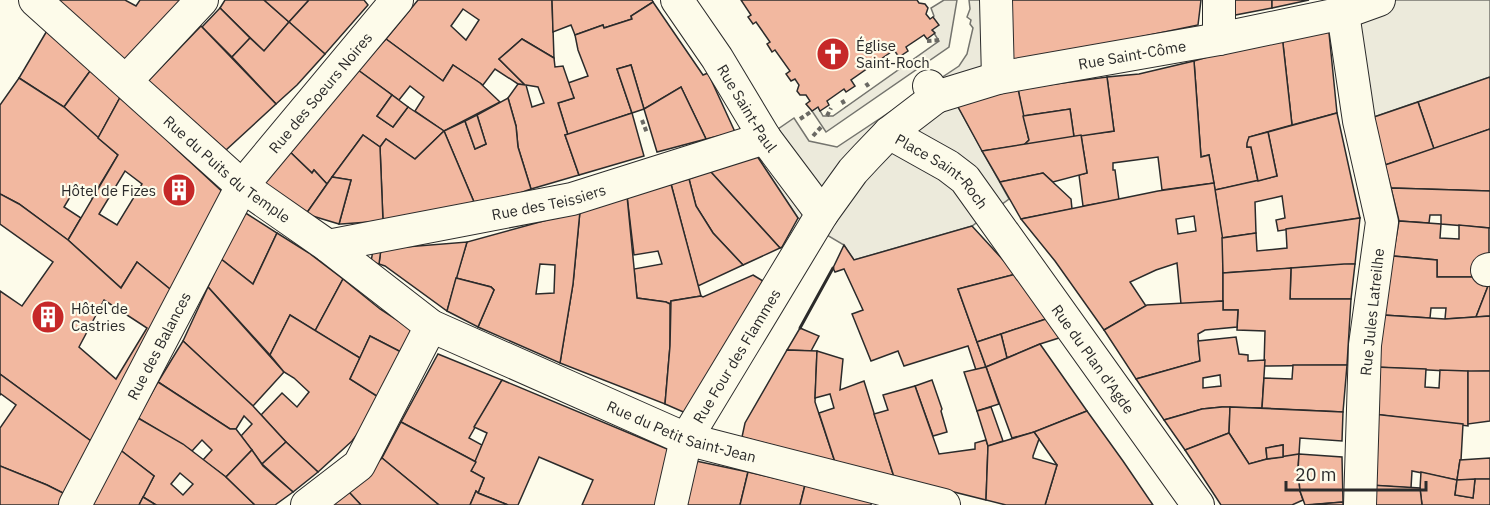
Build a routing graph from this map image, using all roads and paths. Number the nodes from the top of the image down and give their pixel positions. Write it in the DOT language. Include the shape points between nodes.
graph roads {
  1 [pos="35,0"];
  2 [pos="202,0"];
  3 [pos="397,0"];
  4 [pos="677,0"];
  5 [pos="996,0"];
  6 [pos="1219,0"];
  7 [pos="1379,0"];
  8 [pos="1343,13"];
  9 [pos="1219,39"];
  10 [pos="940,40"];
  11 [pos="927,41"];
  12 [pos="998,78"];
  13 [pos="126,81"];
  14 [pos="866,83"];
  15 [pos="870,89"];
  16 [pos="932,92"];
  17 [pos="842,100"];
  18 [pos="846,106"];
  19 [pos="831,108"];
  20 [pos="812,111"];
  21 [pos="827,116"];
  22 [pos="796,122"];
  23 [pos="889,133"];
  24 [pos="765,138"];
  25 [pos="242,186"];
  26 [pos="990,213"];
  27 [pos="822,214"];
  28 [pos="328,246"];
  29 [pos="431,326"];
  30 [pos="686,439"];
  31 [pos="75,505"];
  32 [pos="307,505"];
  33 [pos="670,505"];
  34 [pos="944,505"];
  35 [pos="1198,505"];
  36 [pos="1360,505"];
  1 -- 13 [label="street, Rue du Puits du Temple"];
  2 -- 13 [label="street"];
  3 -- 25 [label="street, Rue des Soeurs Noires"];
  4 -- 24 [label="street, Rue Saint-Paul"];
  5 -- 12 [label="street"];
  6 -- 9 [label="street"];
  7 -- 8 [label="street, Rue Saint-Côme"];
  8 -- 9 [label="street, Rue Saint-Côme"];
  8 -- 36 [label="street, Rue Jules Latreilhe" via="1359,121 1382,222 1365,345"];
  9 -- 12 [label="street, Rue Saint-Côme"];
  10 -- 11 [label="path"];
  12 -- 16 [label="street, Rue Saint-Côme"];
  13 -- 25 [label="street, Rue du Puits du Temple"];
  14 -- 15 [label="path"];
  16 -- 23 [label="street, Place Saint-Roch"];
  17 -- 18 [label="path"];
  19 -- 21 [label="path"];
  20 -- 22 [label="path"];
  23 -- 26 [label="street, Place Saint-Roch" via="948,165"];
  23 -- 27 [label="street, Place Saint-Roch" via="853,171"];
  24 -- 27 [label="street, Rue Saint-Paul"];
  24 -- 28 [label="street, Rue des Teissiers" via="572,199"];
  25 -- 28 [label="street, Rue du Puits du Temple"];
  25 -- 31 [label="street, Rue des Balances"];
  26 -- 35 [label="street, Rue du Plan d'Agde"];
  27 -- 30 [label="street, Rue Four des Flammes"];
  28 -- 29 [label="street, Rue du Puits du Temple"];
  29 -- 30 [label="street, Rue du Petit Saint-Jean"];
  29 -- 32 [label="street" via="360,465"];
  30 -- 33 [label="street, Rue Four des Flammes"];
  30 -- 34 [label="street, Rue du Petit Saint-Jean"];
}
